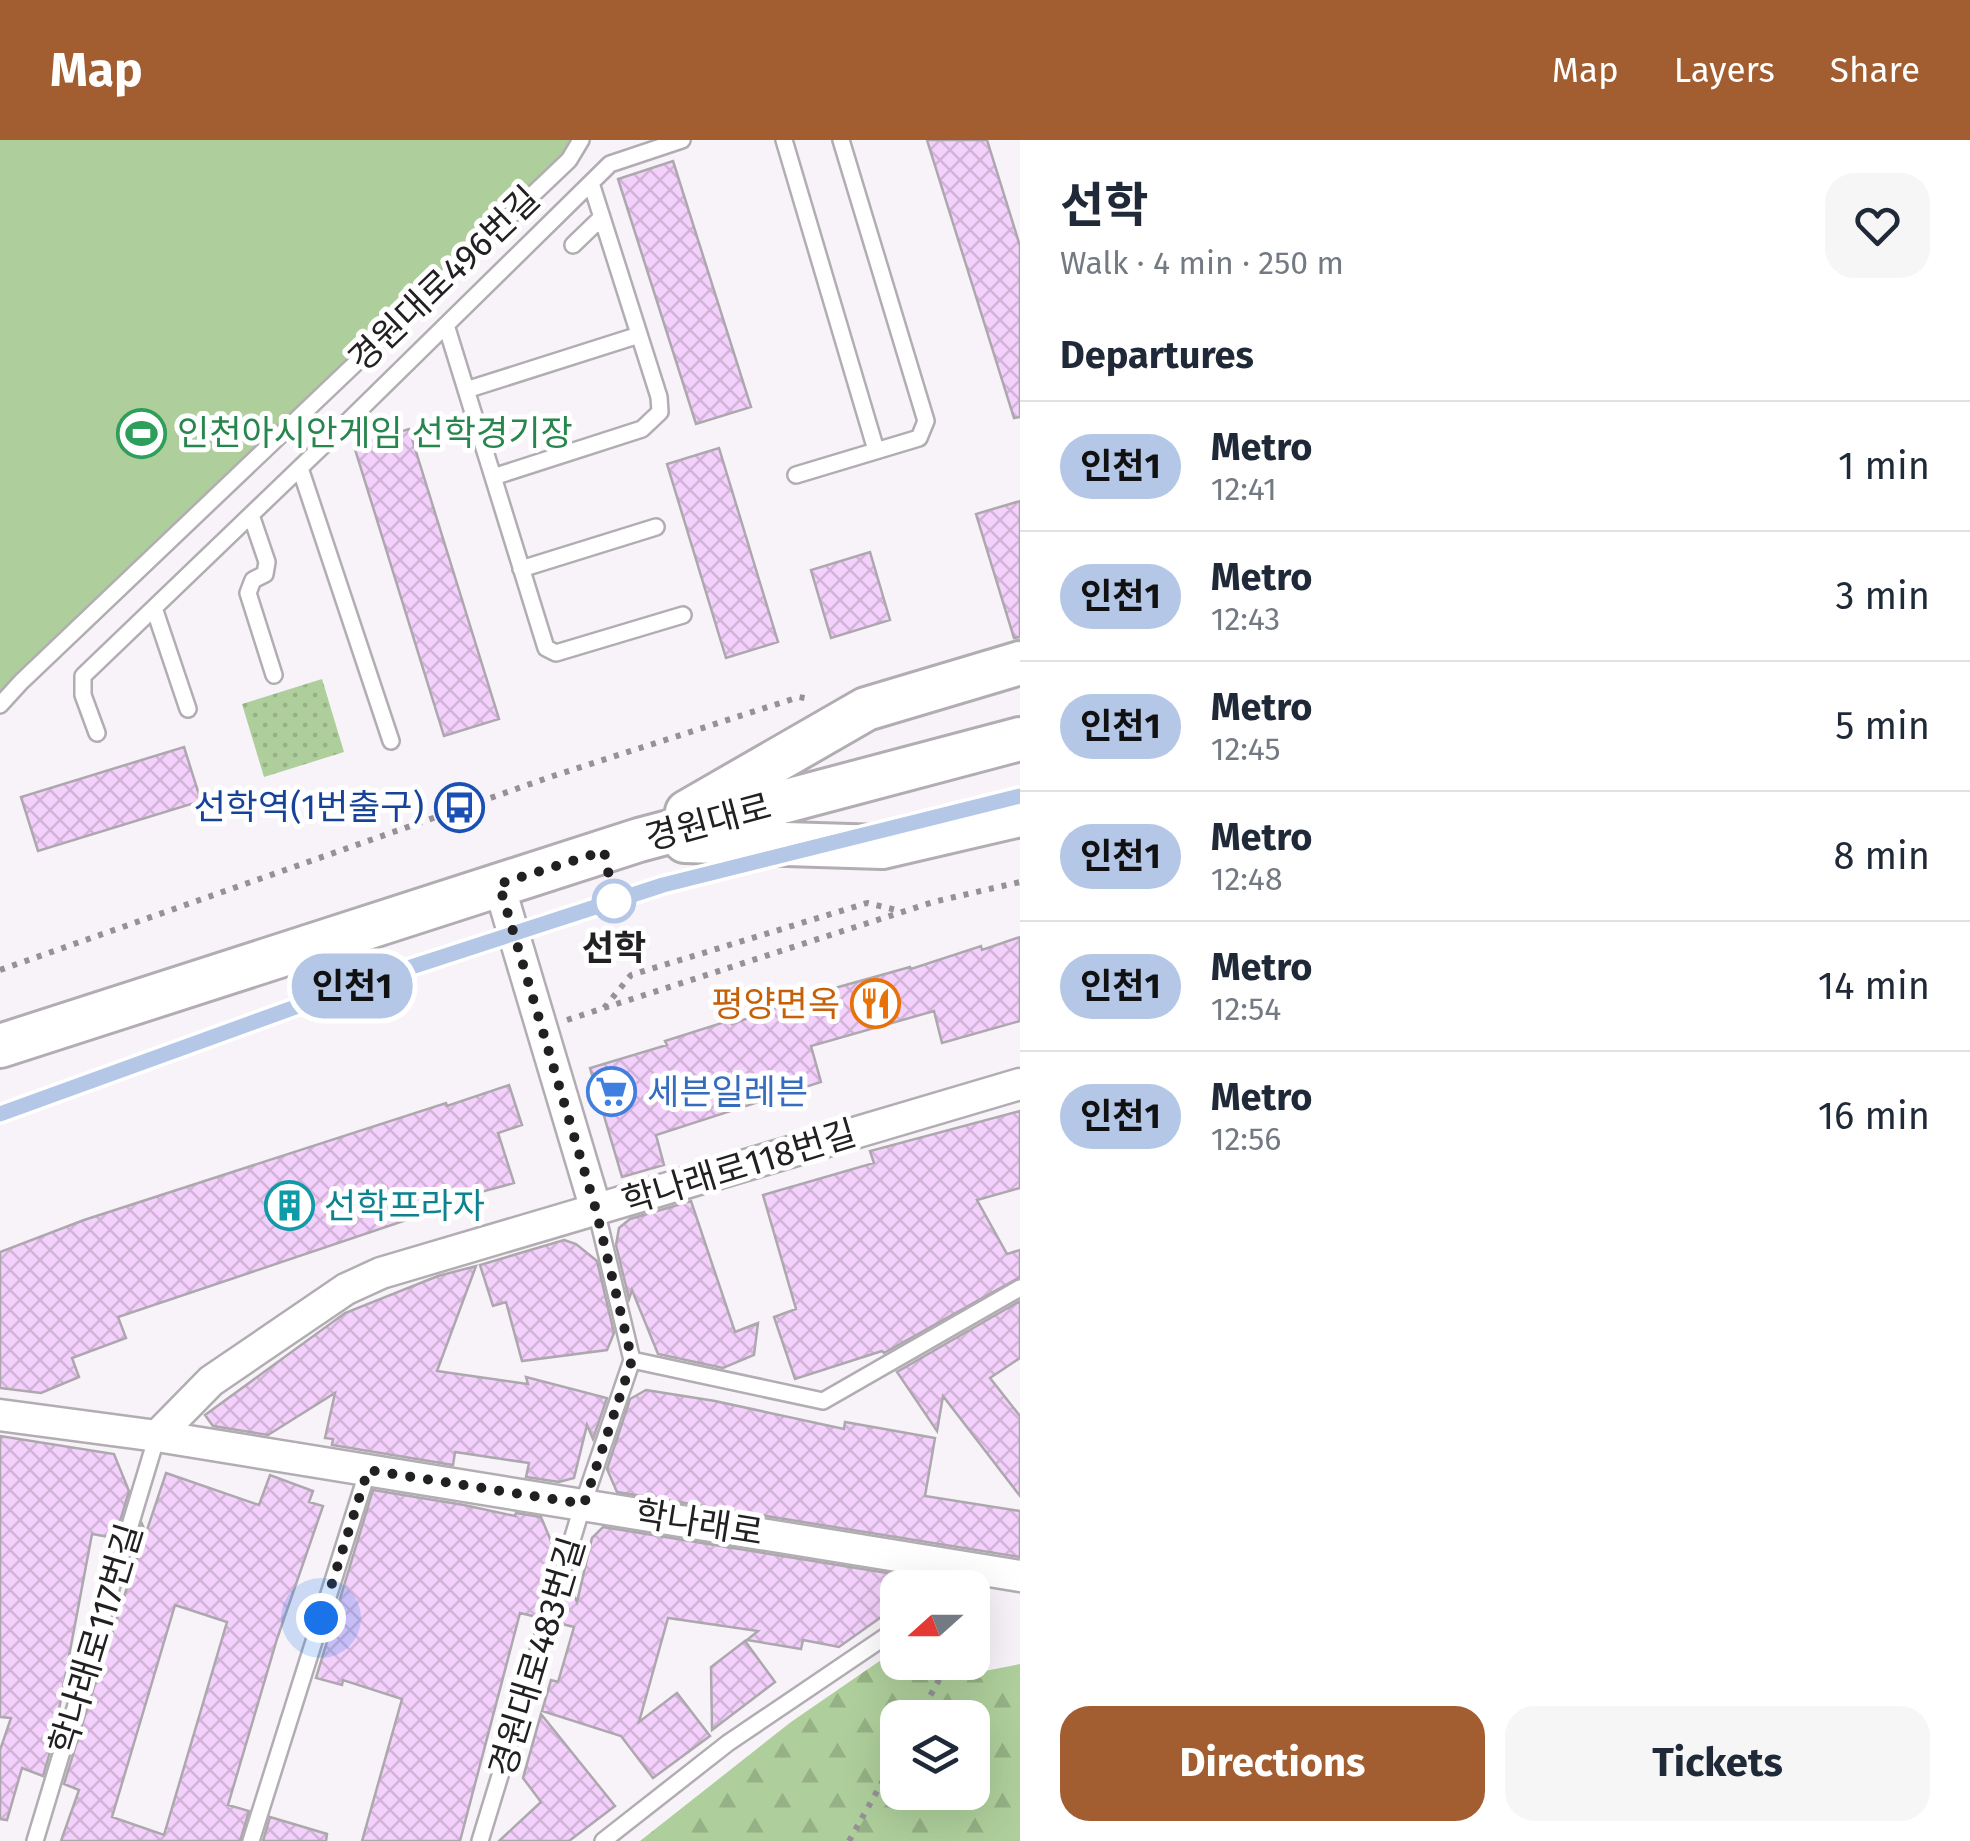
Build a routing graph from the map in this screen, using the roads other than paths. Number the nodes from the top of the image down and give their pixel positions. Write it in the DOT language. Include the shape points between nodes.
graph roads {
  1 [pos="581,140"];
  2 [pos="682,140"];
  3 [pos="784,140"];
  4 [pos="841,140"];
  5 [pos="591,182"];
  6 [pos="602,217"];
  7 [pos="573,245"];
  8 [pos="446,325"];
  9 [pos="640,335"];
  10 [pos="466,390"];
  11 [pos="876,450"];
  12 [pos="300,468"];
  13 [pos="796,475"];
  14 [pos="493,477"];
  15 [pos="250,515"];
  16 [pos="656,527"];
  17 [pos="521,569"];
  18 [pos="154,608"];
  19 [pos="683,614"];
  20 [pos="1020,664"];
  21 [pos="274,675"];
  22 [pos="0,705"];
  23 [pos="188,709"];
  24 [pos="97,733"];
  25 [pos="1020,738"];
  26 [pos="391,741"];
  27 [pos="1020,814"];
  28 [pos="640,840"];
  29 [pos="499,884"];
  30 [pos="0,1046"];
  31 [pos="1020,1084"];
  32 [pos="596,1210"];
  33 [pos="1020,1288"];
  34 [pos="632,1360"];
  35 [pos="0,1415"];
  36 [pos="157,1436"];
  37 [pos="368,1470"];
  38 [pos="584,1504"];
  39 [pos="983,1570"];
  40 [pos="990,1571"];
  41 [pos="1020,1576"];
  42 [pos="880,1640"];
  43 [pos="35,1841"];
  44 [pos="251,1841"];
  45 [pos="480,1841"];
  46 [pos="602,1841"];
  1 -- 22 [label="lane, 경원대로496번길" via="569,160"];
  2 -- 5 [label="lane" via="610,164"];
  3 -- 11 [label="lane"];
  4 -- 11 [label="lane" via="926,422 919,438"];
  5 -- 6 [label="lane"];
  5 -- 8 [label="lane"];
  6 -- 7 [label="lane"];
  6 -- 9 [label="lane"];
  8 -- 10 [label="lane"];
  8 -- 12 [label="lane"];
  9 -- 10 [label="lane"];
  9 -- 14 [label="lane" via="660,412 642,428"];
  10 -- 14 [label="lane"];
  11 -- 13 [label="lane"];
  12 -- 15 [label="lane"];
  12 -- 26 [label="lane"];
  14 -- 17 [label="lane"];
  15 -- 18 [label="lane"];
  15 -- 21 [label="lane" via="267,562 248,593"];
  16 -- 17 [label="lane"];
  17 -- 19 [label="lane" via="546,648 556,652"];
  18 -- 23 [label="lane"];
  18 -- 24 [label="lane" via="83,676"];
  20 -- 28 [label="main road" via="866,709"];
  25 -- 28 [label="main road, 경원대로"];
  27 -- 28 [label="main road" via="882,847"];
  28 -- 29 [label="main road, 경원대로"];
  29 -- 30 [label="main road, 경원대로"];
  29 -- 32 [label="street"];
  31 -- 32 [label="street, 학나래로118번길"];
  32 -- 34 [label="lane"];
  32 -- 36 [label="street, 학나래로118번길" via="346,1288 211,1382"];
  33 -- 34 [label="lane" via="823,1401"];
  34 -- 38 [label="lane, 경원대로483번길"];
  35 -- 36 [label="street, 학나래로"];
  36 -- 37 [label="street, 학나래로"];
  36 -- 43 [label="lane, 학나래로117번길"];
  37 -- 38 [label="street, 학나래로"];
  37 -- 44 [label="lane"];
  38 -- 39 [label="street, 학나래로"];
  38 -- 45 [label="lane, 경원대로483번길"];
  40 -- 41 [label="street, 학나래로"];
  42 -- 46 [label="lane" via="728,1743"];
}
